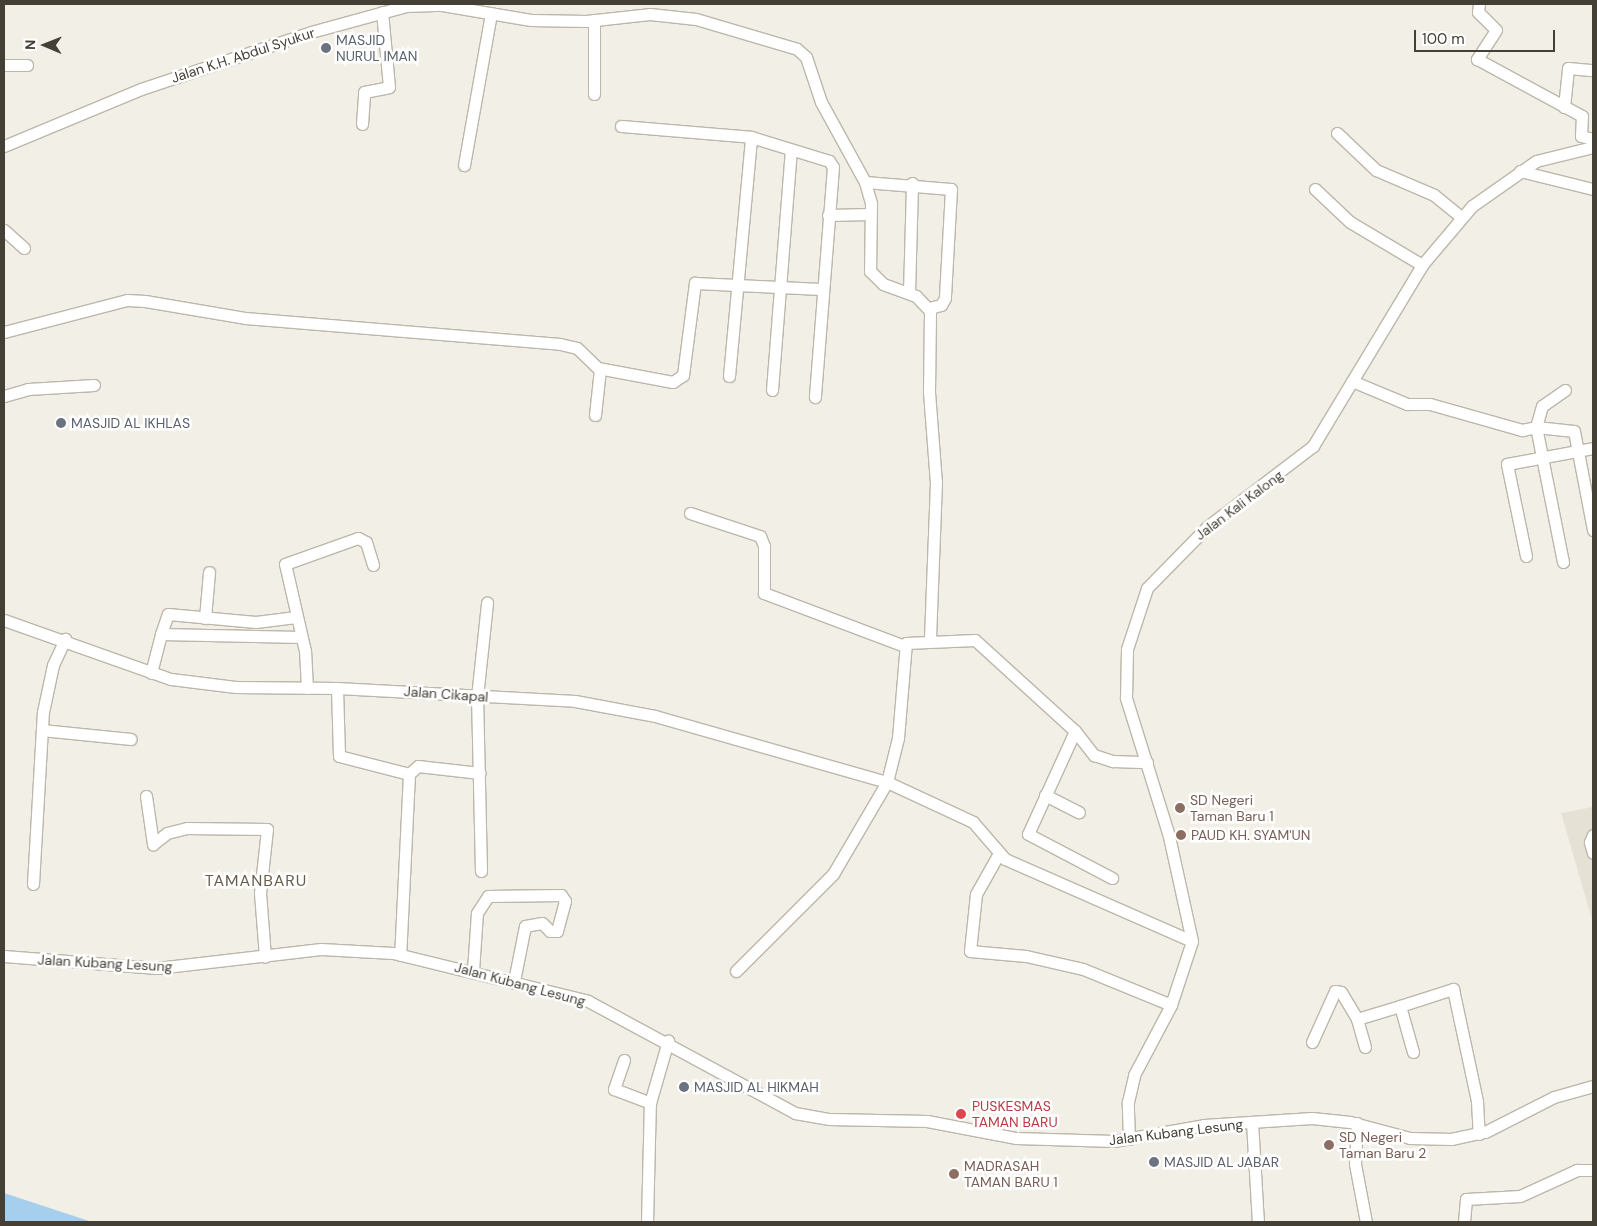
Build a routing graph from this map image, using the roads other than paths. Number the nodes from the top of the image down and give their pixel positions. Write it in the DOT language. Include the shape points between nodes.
graph roads {
  1 [pos="620,4"];
  2 [pos="1479,4"];
  3 [pos="382,12"];
  4 [pos="491,13"];
  5 [pos="618,16"];
  6 [pos="594,20"];
  7 [pos="4,65"];
  8 [pos="28,65"];
  9 [pos="1593,70"];
  10 [pos="594,94"];
  11 [pos="1564,107"];
  12 [pos="362,124"];
  13 [pos="621,126"];
  14 [pos="1337,133"];
  15 [pos="751,137"];
  16 [pos="1593,138"];
  17 [pos="4,146"];
  18 [pos="1593,147"];
  19 [pos="791,150"];
  20 [pos="464,165"];
  21 [pos="1520,171"];
  22 [pos="862,177"];
  23 [pos="912,183"];
  24 [pos="1315,189"];
  25 [pos="1593,189"];
  26 [pos="870,214"];
  27 [pos="828,215"];
  28 [pos="1462,218"];
  29 [pos="4,230"];
  30 [pos="24,248"];
  31 [pos="1422,265"];
  32 [pos="737,283"];
  33 [pos="780,286"];
  34 [pos="822,289"];
  35 [pos="908,292"];
  36 [pos="929,308"];
  37 [pos="4,332"];
  38 [pos="600,369"];
  39 [pos="729,376"];
  40 [pos="1352,381"];
  41 [pos="94,385"];
  42 [pos="772,390"];
  43 [pos="1565,390"];
  44 [pos="4,396"];
  45 [pos="815,397"];
  46 [pos="595,416"];
  47 [pos="1536,427"];
  48 [pos="1593,448"];
  49 [pos="1578,450"];
  50 [pos="1541,457"];
  51 [pos="690,513"];
  52 [pos="1593,530"];
  53 [pos="1526,556"];
  54 [pos="1563,562"];
  55 [pos="373,565"];
  56 [pos="209,572"];
  57 [pos="487,603"];
  58 [pos="296,617"];
  59 [pos="205,618"];
  60 [pos="4,620"];
  61 [pos="161,634"];
  62 [pos="301,636"];
  63 [pos="65,639"];
  64 [pos="930,640"];
  65 [pos="904,646"];
  66 [pos="151,673"];
  67 [pos="307,688"];
  68 [pos="337,688"];
  69 [pos="477,697"];
  70 [pos="42,730"];
  71 [pos="1075,731"];
  72 [pos="131,739"];
  73 [pos="1147,762"];
  74 [pos="480,773"];
  75 [pos="409,774"];
  76 [pos="887,782"];
  77 [pos="1045,795"];
  78 [pos="146,796"];
  79 [pos="1078,812"];
  80 [pos="1593,834"];
  81 [pos="1593,853"];
  82 [pos="998,855"];
  83 [pos="481,871"];
  84 [pos="1112,878"];
  85 [pos="33,884"];
  86 [pos="1192,941"];
  87 [pos="400,955"];
  88 [pos="4,956"];
  89 [pos="265,957"];
  90 [pos="473,971"];
  91 [pos="736,971"];
  92 [pos="514,981"];
  93 [pos="1171,1004"];
  94 [pos="1400,1006"];
  95 [pos="1357,1019"];
  96 [pos="668,1041"];
  97 [pos="1312,1042"];
  98 [pos="1365,1047"];
  99 [pos="1413,1052"];
  100 [pos="624,1060"];
  101 [pos="1593,1086"];
  102 [pos="650,1102"];
  103 [pos="1252,1122"];
  104 [pos="1358,1123"];
  105 [pos="1479,1134"];
  106 [pos="1129,1139"];
  107 [pos="1593,1170"];
  108 [pos="647,1222"];
  109 [pos="1258,1222"];
  110 [pos="1366,1222"];
  111 [pos="1464,1222"];
  1 -- 5 [label="street"];
  2 -- 11 [label="street" via="1478,12 1496,30 1475,57"];
  3 -- 4 [label="street, Jalan K.H. Abdul Syukur" via="442,5"];
  3 -- 12 [label="street" via="389,87 364,92"];
  3 -- 17 [label="street, Jalan K.H. Abdul Syukur" via="141,89"];
  4 -- 6 [label="street, Jalan K.H. Abdul Syukur" via="531,20"];
  4 -- 20 [label="street"];
  5 -- 6 [label="street, Jalan K.H. Abdul Syukur"];
  5 -- 22 [label="street, Jalan K.H. Abdul Syukur" via="696,19 797,49 806,57 822,102"];
  6 -- 10 [label="street"];
  7 -- 8 [label="street"];
  9 -- 11 [label="street" via="1569,66"];
  11 -- 16 [label="street" via="1582,116 1581,136"];
  13 -- 15 [label="street"];
  14 -- 28 [label="street" via="1376,170 1434,195"];
  15 -- 19 [label="street"];
  15 -- 32 [label="street"];
  18 -- 21 [label="street, Jalan Kali Kalong" via="1552,154"];
  19 -- 27 [label="street" via="832,163"];
  19 -- 33 [label="street"];
  21 -- 25 [label="street"];
  21 -- 28 [label="street, Jalan Kali Kalong"];
  22 -- 23 [label="street"];
  22 -- 26 [label="street, Jalan K.H. Abdul Syukur"];
  23 -- 35 [label="street"];
  23 -- 36 [label="street" via="952,191 945,298 941,305"];
  24 -- 31 [label="street" via="1350,222"];
  26 -- 27 [label="street"];
  26 -- 35 [label="street, Jalan K.H. Abdul Syukur" via="870,271 883,284"];
  27 -- 34 [label="street"];
  28 -- 31 [label="street, Jalan Kali Kalong"];
  29 -- 30 [label="street"];
  31 -- 40 [label="street, Jalan Kali Kalong"];
  32 -- 33 [label="street"];
  32 -- 38 [label="street" via="694,283 680,379"];
  32 -- 39 [label="street"];
  33 -- 34 [label="street"];
  33 -- 42 [label="street"];
  34 -- 45 [label="street"];
  35 -- 36 [label="street, Jalan K.H. Abdul Syukur"];
  36 -- 64 [label="street" via="936,482"];
  37 -- 38 [label="street" via="120,302 145,301 245,318 560,344 577,348"];
  38 -- 46 [label="street"];
  40 -- 47 [label="street" via="1407,404 1430,404 1509,429"];
  40 -- 73 [label="street, Jalan Kali Kalong" via="1313,446 1208,526 1147,588 1126,649 1126,698"];
  41 -- 44 [label="street" via="28,390"];
  43 -- 47 [label="street" via="1542,406"];
  47 -- 49 [label="street" via="1570,428"];
  47 -- 50 [label="street"];
  48 -- 49 [label="street"];
  49 -- 50 [label="street"];
  49 -- 52 [label="street"];
  50 -- 53 [label="street" via="1510,462 1506,469"];
  50 -- 54 [label="street"];
  51 -- 65 [label="street" via="760,536 764,546 764,594"];
  55 -- 58 [label="street" via="366,542 358,538 287,562"];
  56 -- 59 [label="street"];
  57 -- 69 [label="street"];
  58 -- 59 [label="street" via="260,622"];
  58 -- 62 [label="street"];
  59 -- 61 [label="street" via="168,614"];
  60 -- 63 [label="street, Jalan Cikapal"];
  61 -- 62 [label="street"];
  61 -- 66 [label="street"];
  62 -- 67 [label="street"];
  63 -- 66 [label="street, Jalan Cikapal"];
  63 -- 70 [label="street" via="53,665"];
  64 -- 65 [label="street"];
  64 -- 71 [label="street" via="975,640"];
  65 -- 76 [label="street" via="898,738"];
  66 -- 67 [label="street, Jalan Cikapal" via="236,687"];
  67 -- 68 [label="street, Jalan Cikapal"];
  68 -- 69 [label="street, Jalan Cikapal"];
  68 -- 75 [label="street" via="339,756"];
  69 -- 74 [label="street"];
  69 -- 76 [label="street, Jalan Cikapal" via="608,704"];
  70 -- 72 [label="street"];
  70 -- 85 [label="street"];
  71 -- 73 [label="street" via="1088,749 1102,759"];
  71 -- 77 [label="street"];
  73 -- 86 [label="street, Jalan Kali Kalong" via="1190,914"];
  74 -- 75 [label="street" via="418,766"];
  74 -- 83 [label="street"];
  75 -- 87 [label="street"];
  76 -- 82 [label="street, Jalan Cikapal" via="973,822"];
  76 -- 91 [label="street" via="833,874"];
  77 -- 79 [label="street"];
  77 -- 84 [label="street" via="1028,835"];
  78 -- 89 [label="street" via="153,844 167,833 187,828 267,829 260,893"];
  80 -- 81 [label="street"];
  82 -- 86 [label="street"];
  82 -- 93 [label="street" via="976,894 970,951 1026,956 1083,969"];
  86 -- 93 [label="street, Jalan Kali Kalong"];
  87 -- 89 [label="street, Jalan Kubang Lesung" via="345,948"];
  87 -- 90 [label="street, Jalan Kubang Lesung"];
  88 -- 89 [label="street, Jalan Kubang Lesung" via="157,968"];
  90 -- 92 [label="street, Jalan Kubang Lesung"];
  90 -- 92 [label="street" via="478,913 488,896 562,895 565,901 557,931 550,931 542,923 525,926"];
  92 -- 96 [label="street, Jalan Kubang Lesung" via="588,1001"];
  93 -- 106 [label="street, Jalan Kali Kalong" via="1130,1087"];
  94 -- 95 [label="street"];
  94 -- 99 [label="street"];
  94 -- 105 [label="street" via="1448,988 1455,990 1468,1075 1477,1098"];
  95 -- 97 [label="street" via="1341,992 1335,991"];
  95 -- 98 [label="street"];
  96 -- 102 [label="street"];
  96 -- 106 [label="street, Jalan Kubang Lesung" via="795,1113 828,1119 927,1121 1016,1138"];
  100 -- 102 [label="street" via="614,1089"];
  101 -- 105 [label="street, Jalan Kubang Lesung" via="1554,1097"];
  102 -- 108 [label="street"];
  103 -- 104 [label="street, Jalan Kubang Lesung" via="1312,1118"];
  103 -- 106 [label="street, Jalan Kubang Lesung" via="1204,1125"];
  103 -- 109 [label="street"];
  104 -- 105 [label="street, Jalan Kubang Lesung" via="1410,1138 1440,1140"];
  104 -- 110 [label="street" via="1355,1164"];
  107 -- 111 [label="street" via="1576,1170 1520,1196 1466,1199"];
}
